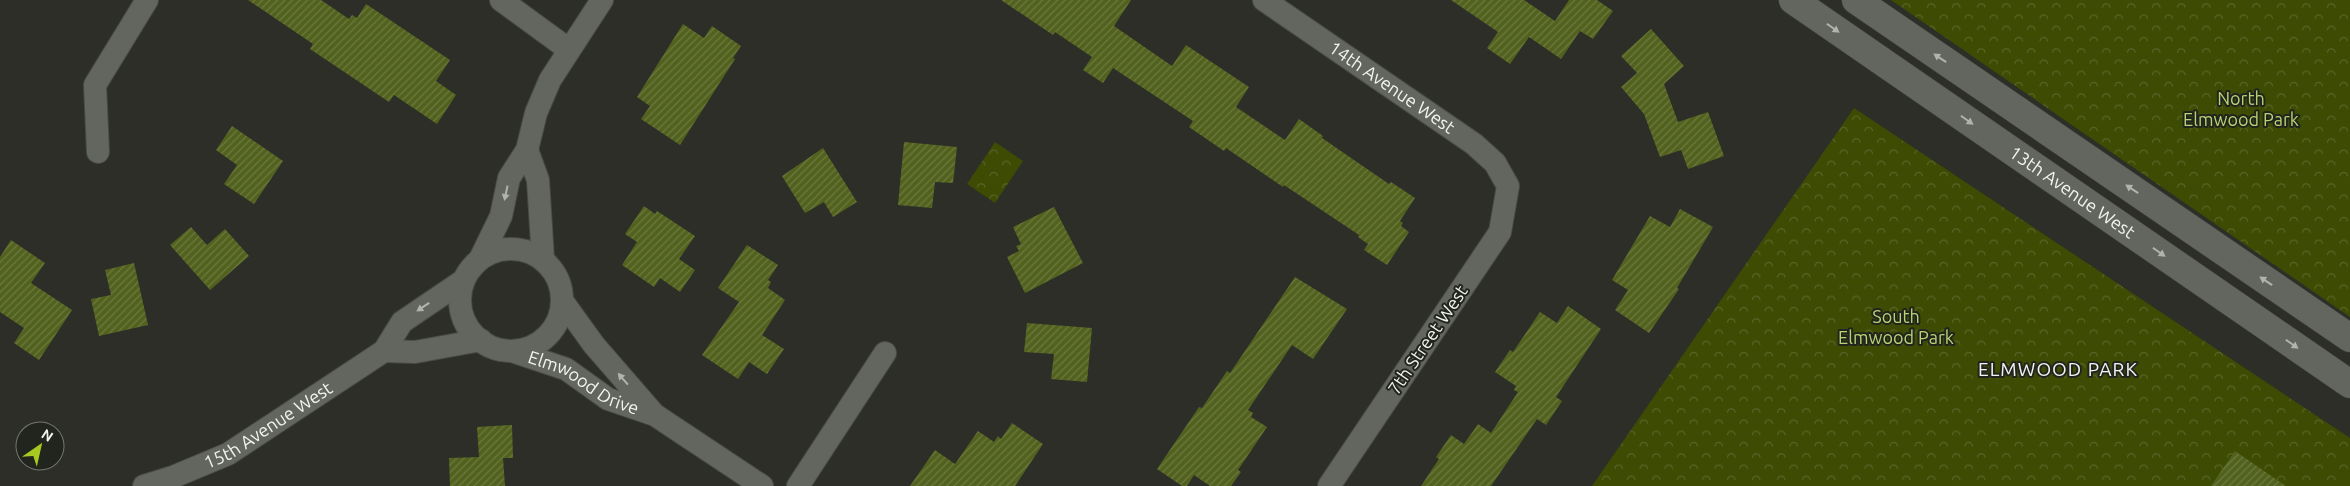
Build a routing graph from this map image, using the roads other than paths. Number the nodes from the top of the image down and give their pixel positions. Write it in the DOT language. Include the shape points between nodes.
graph roads {
  1 [pos="147,0"];
  2 [pos="501,0"];
  3 [pos="602,0"];
  4 [pos="1264,0"];
  5 [pos="1793,0"];
  6 [pos="1856,0"];
  7 [pos="568,49"];
  8 [pos="527,150"];
  9 [pos="98,152"];
  10 [pos="1508,186"];
  11 [pos="480,259"];
  12 [pos="543,259"];
  13 [pos="464,280"];
  14 [pos="563,302"];
  15 [pos="2350,338"];
  16 [pos="481,340"];
  17 [pos="384,351"];
  18 [pos="512,351"];
  19 [pos="885,353"];
  20 [pos="2350,384"];
  21 [pos="655,416"];
  22 [pos="144,486"];
  23 [pos="762,486"];
  24 [pos="798,486"];
  25 [pos="1329,486"];
  1 -- 9 [label="street" via="95,85"];
  2 -- 7 [label="street"];
  3 -- 7 [label="street"];
  4 -- 10 [label="street, 14th Avenue West" via="1474,144 1495,163"];
  5 -- 20 [label="street, 13th Avenue West, one-way"];
  15 -- 6 [label="street, 13th Avenue West, one-way"];
  7 -- 8 [label="street" via="536,114"];
  8 -- 11 [label="street, one-way" via="508,178 501,216"];
  8 -- 12 [label="street" via="538,180"];
  10 -- 25 [label="street, 7th Street West" via="1500,232"];
  11 -- 12 [label="street" via="495,251 512,248 528,251"];
  11 -- 13 [label="street"];
  12 -- 14 [label="street" via="561,286"];
  13 -- 16 [label="street" via="460,296 462,313 469,328"];
  13 -- 17 [label="street, 15th Avenue West, one-way" via="402,322"];
  14 -- 18 [label="street" via="560,318 552,331 534,345"];
  21 -- 14 [label="street, Elmwood Drive, one-way" via="594,345"];
  16 -- 17 [label="street" via="415,352"];
  16 -- 18 [label="street" via="495,348"];
  17 -- 22 [label="street, 15th Avenue West" via="228,454"];
  18 -- 21 [label="street, Elmwood Drive" via="566,369 608,399"];
  19 -- 24 [label="street"];
  21 -- 23 [label="street, Elmwood Drive"];
}
